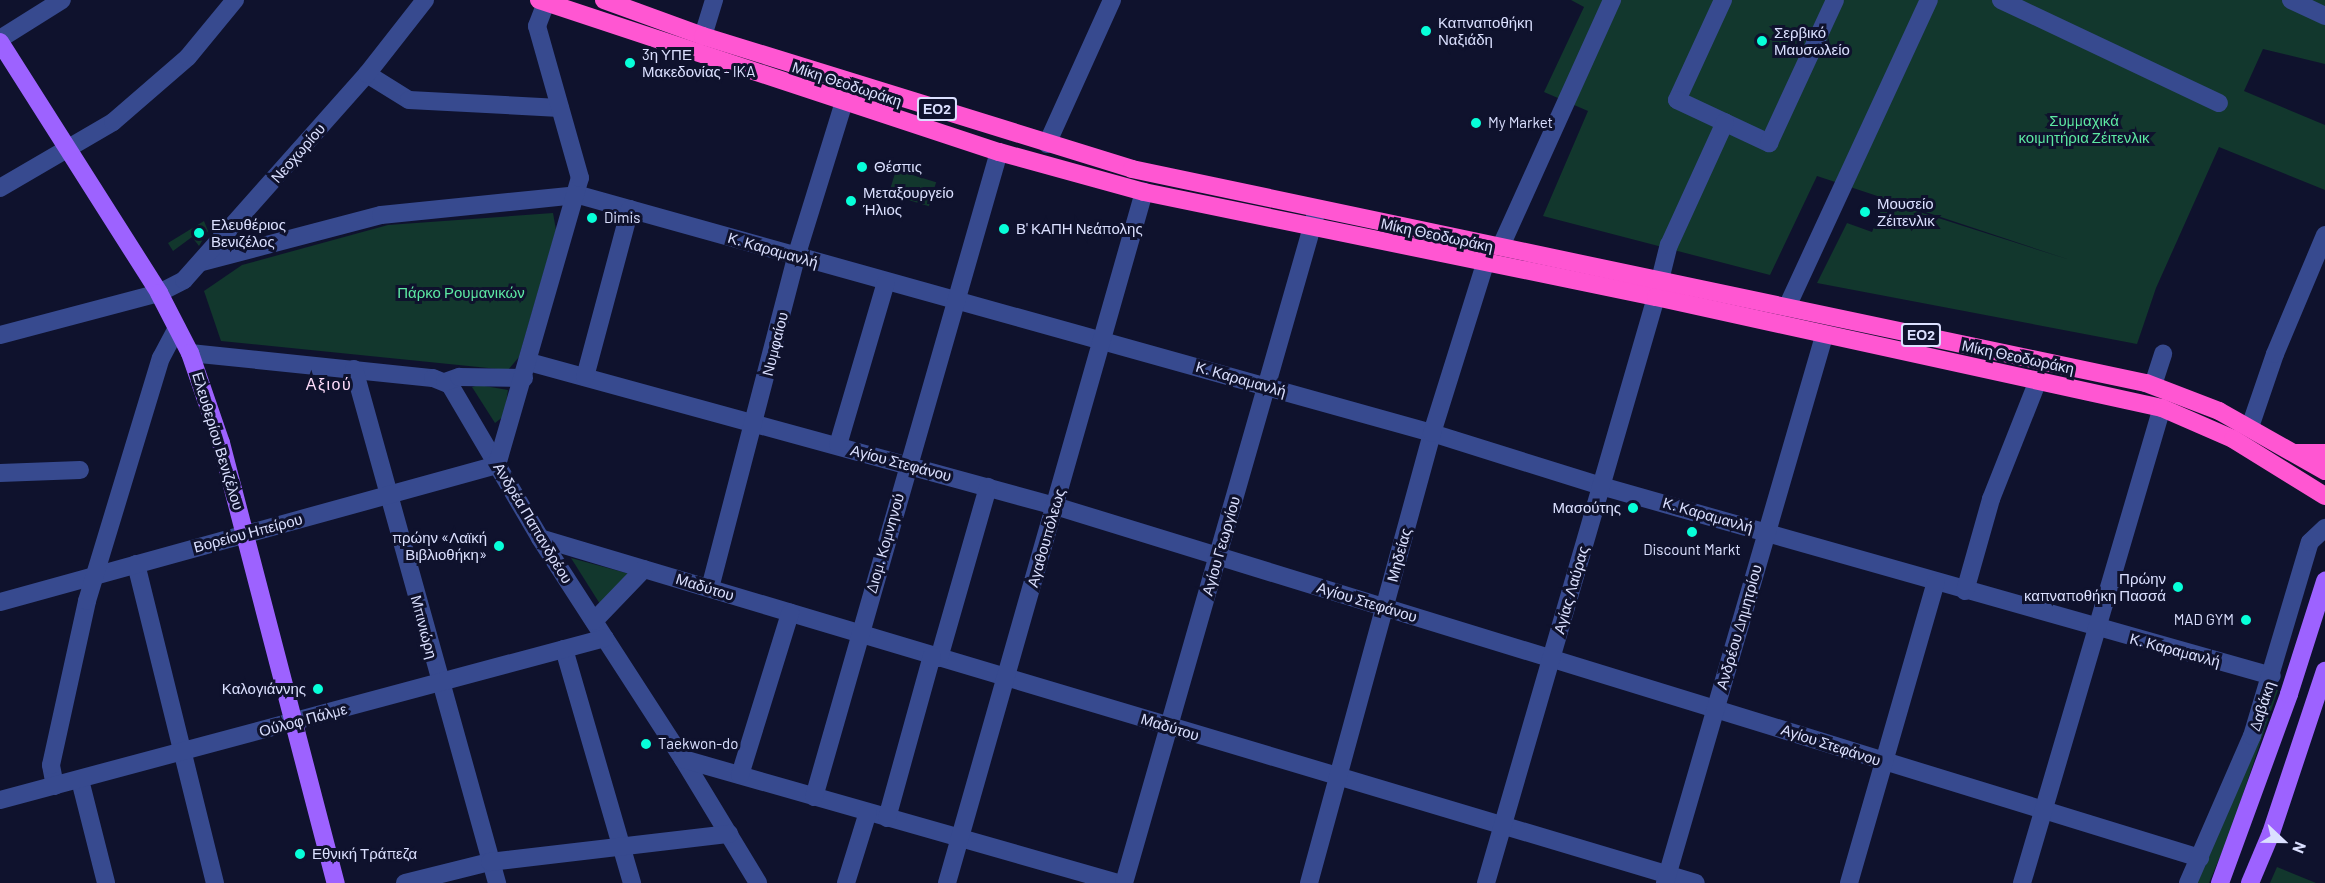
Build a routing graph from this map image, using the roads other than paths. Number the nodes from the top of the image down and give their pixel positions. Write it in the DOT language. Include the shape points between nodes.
graph roads {
  1 [pos="62,0"];
  2 [pos="235,0"];
  3 [pos="425,0"];
  4 [pos="604,0"];
  5 [pos="714,0"];
  6 [pos="1112,0"];
  7 [pos="1612,0"];
  8 [pos="1723,0"];
  9 [pos="1835,0"];
  10 [pos="1929,0"];
  11 [pos="2001,0"];
  12 [pos="2291,0"];
  13 [pos="542,1"];
  14 [pos="2325,16"];
  15 [pos="703,36"];
  16 [pos="0,40"];
  17 [pos="367,74"];
  18 [pos="844,102"];
  19 [pos="2219,103"];
  20 [pos="560,108"];
  21 [pos="1725,122"];
  22 [pos="1047,144"];
  23 [pos="68,150"];
  24 [pos="999,152"];
  25 [pos="0,188"];
  26 [pos="1144,192"];
  27 [pos="579,195"];
  28 [pos="630,209"];
  29 [pos="1317,209"];
  30 [pos="1312,228"];
  31 [pos="2325,235"];
  32 [pos="1501,246"];
  33 [pos="796,257"];
  34 [pos="202,262"];
  35 [pos="1485,264"];
  36 [pos="886,282"];
  37 [pos="1658,288"];
  38 [pos="159,293"];
  39 [pos="954,301"];
  40 [pos="1787,307"];
  41 [pos="87,313"];
  42 [pos="0,325"];
  43 [pos="177,328"];
  44 [pos="0,335"];
  45 [pos="1824,336"];
  46 [pos="1102,340"];
  47 [pos="190,353"];
  48 [pos="2163,354"];
  49 [pos="354,369"];
  50 [pos="527,370"];
  51 [pos="585,377"];
  52 [pos="2038,380"];
  53 [pos="445,382"];
  54 [pos="2152,385"];
  55 [pos="1267,386"];
  56 [pos="2162,408"];
  57 [pos="756,423"];
  58 [pos="2250,427"];
  59 [pos="1432,433"];
  60 [pos="838,445"];
  61 [pos="2293,453"];
  62 [pos="2325,453"];
  63 [pos="908,464"];
  64 [pos="497,465"];
  65 [pos="80,471"];
  66 [pos="2325,471"];
  67 [pos="0,473"];
  68 [pos="1601,486"];
  69 [pos="988,487"];
  70 [pos="388,495"];
  71 [pos="2325,496"];
  72 [pos="1055,506"];
  73 [pos="2325,528"];
  74 [pos="1767,532"];
  75 [pos="245,533"];
  76 [pos="540,538"];
  77 [pos="1218,556"];
  78 [pos="136,564"];
  79 [pos="644,569"];
  80 [pos="94,575"];
  81 [pos="2325,581"];
  82 [pos="1936,582"];
  83 [pos="710,588"];
  84 [pos="1965,591"];
  85 [pos="0,602"];
  86 [pos="1385,607"];
  87 [pos="790,613"];
  88 [pos="594,621"];
  89 [pos="2095,628"];
  90 [pos="860,634"];
  91 [pos="605,638"];
  92 [pos="564,649"];
  93 [pos="935,657"];
  94 [pos="1551,659"];
  95 [pos="2325,671"];
  96 [pos="2272,676"];
  97 [pos="1005,678"];
  98 [pos="439,682"];
  99 [pos="1716,708"];
  100 [pos="294,721"];
  101 [pos="1169,726"];
  102 [pos="182,753"];
  103 [pos="683,759"];
  104 [pos="1885,762"];
  105 [pos="740,775"];
  106 [pos="1339,778"];
  107 [pos="80,780"];
  108 [pos="55,786"];
  109 [pos="814,797"];
  110 [pos="0,800"];
  111 [pos="2042,810"];
  112 [pos="868,812"];
  113 [pos="887,818"];
  114 [pos="1503,824"];
  115 [pos="729,834"];
  116 [pos="960,839"];
  117 [pos="622,849"];
  118 [pos="2200,858"];
  119 [pos="490,862"];
  120 [pos="1666,879"];
  121 [pos="106,883"];
  122 [pos="215,883"];
  123 [pos="336,883"];
  124 [pos="405,883"];
  125 [pos="496,883"];
  126 [pos="632,883"];
  127 [pos="758,883"];
  128 [pos="846,883"];
  129 [pos="947,883"];
  130 [pos="1117,883"];
  131 [pos="1124,883"];
  132 [pos="1309,883"];
  133 [pos="1486,883"];
  134 [pos="1696,883"];
  135 [pos="1849,883"];
  136 [pos="2022,883"];
  137 [pos="2188,883"];
  138 [pos="2220,883"];
  139 [pos="2250,883"];
  1 -- 16 [label="street"];
  2 -- 23 [label="street" via="180,64 99,133"];
  3 -- 17 [label="street, Νεοχωρίου"];
  4 -- 15 [label="highway, Μίκη Θεοδωράκη / ΕΟ2"];
  5 -- 15 [label="street"];
  6 -- 22 [label="street"];
  7 -- 32 [label="street"];
  8 -- 21 [label="street" via="1677,100"];
  9 -- 21 [label="street" via="1769,143"];
  10 -- 40 [label="street"];
  11 -- 19 [label="street"];
  12 -- 14 [label="street"];
  13 -- 18 [label="highway, Μίκη Θεοδωράκη / ΕΟ2"];
  13 -- 20 [label="street" via="537,26"];
  15 -- 22 [label="highway, Μίκη Θεοδωράκη / ΕΟ2"];
  16 -- 23 [label="main road, Ελευθερίου Βενιζέλου"];
  17 -- 20 [label="street" via="409,100"];
  17 -- 34 [label="street, Νεοχωρίου"];
  18 -- 24 [label="highway, Μίκη Θεοδωράκη / ΕΟ2"];
  18 -- 33 [label="street, Νυμφαίου"];
  20 -- 27 [label="street" via="580,178"];
  21 -- 37 [label="street, Αγίας Λαύρας" via="1669,245"];
  22 -- 29 [label="highway, Μίκη Θεοδωράκη / ΕΟ2" via="1140,170"];
  23 -- 25 [label="street"];
  23 -- 38 [label="main road, Ελευθερίου Βενιζέλου"];
  24 -- 26 [label="highway, Μίκη Θεοδωράκη / ΕΟ2"];
  24 -- 39 [label="street, Διομ. Κομνηνού"];
  26 -- 30 [label="highway, Μίκη Θεοδωράκη / ΕΟ2"];
  26 -- 46 [label="street, Αγαθουπόλεως"];
  27 -- 28 [label="street, Κ. Καραμανλή"];
  27 -- 34 [label="street, Κ. Καραμανλή" via="381,215"];
  27 -- 50 [label="street"];
  28 -- 33 [label="street, Κ. Καραμανλή"];
  28 -- 51 [label="street"];
  29 -- 30 [label="street, Αγίου Γεωργίου"];
  29 -- 32 [label="highway, Μίκη Θεοδωράκη / ΕΟ2"];
  30 -- 35 [label="highway, Μίκη Θεοδωράκη / ΕΟ2"];
  30 -- 55 [label="street, Αγίου Γεωργίου"];
  31 -- 58 [label="street" via="2275,354"];
  32 -- 37 [label="highway, Μίκη Θεοδωράκη / ΕΟ2"];
  33 -- 36 [label="street, Κ. Καραμανλή"];
  33 -- 57 [label="street, Νυμφαίου"];
  34 -- 38 [label="street, Νεοχωρίου" via="178,285"];
  35 -- 37 [label="highway, Μίκη Θεοδωράκη / ΕΟ2"];
  35 -- 59 [label="street, Μηδείας"];
  36 -- 39 [label="street, Κ. Καραμανλή"];
  36 -- 60 [label="street"];
  37 -- 40 [label="highway, Μίκη Θεοδωράκη / ΕΟ2"];
  37 -- 45 [label="highway, Μίκη Θεοδωράκη / ΕΟ2"];
  37 -- 68 [label="street, Αγίας Λαύρας"];
  38 -- 41 [label="street, Νεοχωρίου"];
  38 -- 43 [label="main road, Ελευθερίου Βενιζέλου"];
  39 -- 46 [label="street, Κ. Καραμανλή"];
  39 -- 63 [label="street, Διομ. Κομνηνού"];
  40 -- 54 [label="highway, Μίκη Θεοδωράκη / ΕΟ2"];
  41 -- 42 [label="street" via="72,308"];
  41 -- 44 [label="street, Νεοχωρίου"];
  43 -- 47 [label="main road, Ελευθερίου Βενιζέλου"];
  43 -- 80 [label="street" via="161,358"];
  45 -- 52 [label="highway, Μίκη Θεοδωράκη / ΕΟ2"];
  45 -- 74 [label="street, Ανδρέου Δημητρίου"];
  46 -- 55 [label="street, Κ. Καραμανλή"];
  46 -- 72 [label="street, Αγαθουπόλεως"];
  47 -- 49 [label="street"];
  47 -- 75 [label="main road, Ελευθερίου Βενιζέλου" via="218,433"];
  48 -- 54 [label="street"];
  49 -- 53 [label="street"];
  49 -- 70 [label="street, Μπινιώρη"];
  50 -- 51 [label="street, Αγίου Στεφάνου"];
  50 -- 53 [label="street, Αγίου Στεφάνου"];
  50 -- 64 [label="street"];
  51 -- 57 [label="street, Αγίου Στεφάνου"];
  52 -- 56 [label="highway, Μίκη Θεοδωράκη / ΕΟ2"];
  52 -- 84 [label="street" via="1991,499"];
  53 -- 64 [label="street, Ανδρέα Παπανδρέου" via="465,407"];
  54 -- 58 [label="highway, Μίκη Θεοδωράκη / ΕΟ2" via="2204,404"];
  55 -- 59 [label="street, Κ. Καραμανλή"];
  55 -- 77 [label="street, Αγίου Γεωργίου"];
  56 -- 71 [label="highway, Μίκη Θεοδωράκη / ΕΟ2" via="2225,435"];
  56 -- 89 [label="street"];
  57 -- 60 [label="street, Αγίου Στεφάνου"];
  57 -- 83 [label="street, Νυμφαίου"];
  58 -- 61 [label="highway, Μίκη Θεοδωράκη / ΕΟ2"];
  59 -- 68 [label="street, Κ. Καραμανλή"];
  59 -- 86 [label="street, Μηδείας"];
  60 -- 63 [label="street, Αγίου Στεφάνου"];
  61 -- 62 [label="highway"];
  61 -- 66 [label="highway, Μίκη Θεοδωράκη / ΕΟ2"];
  63 -- 69 [label="street, Αγίου Στεφάνου"];
  63 -- 90 [label="street, Διομ. Κομνηνού"];
  64 -- 70 [label="street, Βορείου Ηπείρου"];
  64 -- 76 [label="street, Ανδρέα Παπανδρέου"];
  65 -- 67 [label="street"];
  68 -- 74 [label="street, Κ. Καραμανλή"];
  68 -- 94 [label="street, Αγίας Λαύρας"];
  69 -- 72 [label="street, Αγίου Στεφάνου"];
  69 -- 93 [label="street"];
  70 -- 75 [label="street, Βορείου Ηπείρου"];
  70 -- 98 [label="street, Μπινιώρη"];
  72 -- 77 [label="street, Αγίου Στεφάνου"];
  72 -- 97 [label="street, Αγαθουπόλεως"];
  73 -- 96 [label="street, Δαβάκη" via="2310,542"];
  74 -- 82 [label="street, Κ. Καραμανλή"];
  74 -- 99 [label="street, Ανδρέου Δημητρίου"];
  75 -- 78 [label="street, Βορείου Ηπείρου"];
  75 -- 100 [label="main road, Ελευθερίου Βενιζέλου"];
  76 -- 79 [label="street, Μαδύτου"];
  76 -- 88 [label="street, Ανδρέα Παπανδρέου"];
  77 -- 86 [label="street, Αγίου Στεφάνου"];
  77 -- 101 [label="street, Αγίου Γεωργίου"];
  78 -- 80 [label="street, Βορείου Ηπείρου"];
  78 -- 102 [label="street"];
  79 -- 83 [label="street, Μαδύτου"];
  79 -- 88 [label="street"];
  80 -- 85 [label="street, Βορείου Ηπείρου"];
  80 -- 108 [label="street" via="51,765"];
  81 -- 138 [label="main road, Δαβάκη" via="2286,705"];
  82 -- 84 [label="street, Κ. Καραμανλή"];
  82 -- 104 [label="street"];
  83 -- 87 [label="street, Μαδύτου"];
  84 -- 89 [label="street, Κ. Καραμανλή"];
  86 -- 94 [label="street, Αγίου Στεφάνου"];
  86 -- 106 [label="street, Μηδείας"];
  87 -- 90 [label="street, Μαδύτου"];
  87 -- 105 [label="street"];
  88 -- 91 [label="street, Ανδρέα Παπανδρέου"];
  89 -- 96 [label="street, Κ. Καραμανλή"];
  89 -- 111 [label="street"];
  90 -- 93 [label="street, Μαδύτου"];
  90 -- 109 [label="street, Διομ. Κομνηνού"];
  91 -- 92 [label="street, Ούλοφ Πάλμε"];
  91 -- 103 [label="street, Ανδρέα Παπανδρέου"];
  92 -- 98 [label="street, Ούλοφ Πάλμε"];
  92 -- 117 [label="street"];
  93 -- 97 [label="street, Μαδύτου"];
  93 -- 113 [label="street"];
  94 -- 99 [label="street, Αγίου Στεφάνου"];
  94 -- 114 [label="street, Αγίας Λαύρας"];
  95 -- 139 [label="main road"];
  96 -- 118 [label="street, Δαβάκη" via="2242,762"];
  97 -- 101 [label="street, Μαδύτου"];
  97 -- 116 [label="street, Αγαθουπόλεως"];
  98 -- 100 [label="street, Ούλοφ Πάλμε"];
  98 -- 119 [label="street, Μπινιώρη"];
  99 -- 104 [label="street, Αγίου Στεφάνου"];
  99 -- 120 [label="street, Ανδρέου Δημητρίου"];
  100 -- 102 [label="street, Ούλοφ Πάλμε"];
  100 -- 123 [label="main road, Ελευθερίου Βενιζέλου"];
  101 -- 106 [label="street, Μαδύτου"];
  101 -- 131 [label="street, Αγίου Γεωργίου"];
  102 -- 107 [label="street, Ούλοφ Πάλμε"];
  102 -- 122 [label="street"];
  103 -- 105 [label="street"];
  103 -- 115 [label="street, Ανδρέα Παπανδρέου"];
  104 -- 111 [label="street, Αγίου Στεφάνου"];
  104 -- 135 [label="street"];
  105 -- 109 [label="street"];
  106 -- 114 [label="street, Μαδύτου"];
  106 -- 132 [label="street, Μηδείας"];
  107 -- 108 [label="street, Ούλοφ Πάλμε"];
  107 -- 121 [label="street"];
  108 -- 110 [label="street, Ούλοφ Πάλμε"];
  109 -- 112 [label="street"];
  111 -- 118 [label="street, Αγίου Στεφάνου"];
  111 -- 136 [label="street"];
  112 -- 113 [label="street"];
  112 -- 128 [label="street"];
  113 -- 116 [label="street"];
  114 -- 120 [label="street, Μαδύτου"];
  114 -- 133 [label="street, Αγίας Λαύρας"];
  115 -- 117 [label="street"];
  115 -- 127 [label="street, Ανδρέα Παπανδρέου"];
  116 -- 129 [label="street, Αγαθουπόλεως"];
  116 -- 130 [label="street"];
  117 -- 119 [label="street"];
  117 -- 126 [label="street"];
  118 -- 137 [label="street, Δαβάκη"];
  119 -- 124 [label="street"];
  119 -- 125 [label="street, Μπινιώρη"];
  120 -- 134 [label="street, Μαδύτου"];
}
